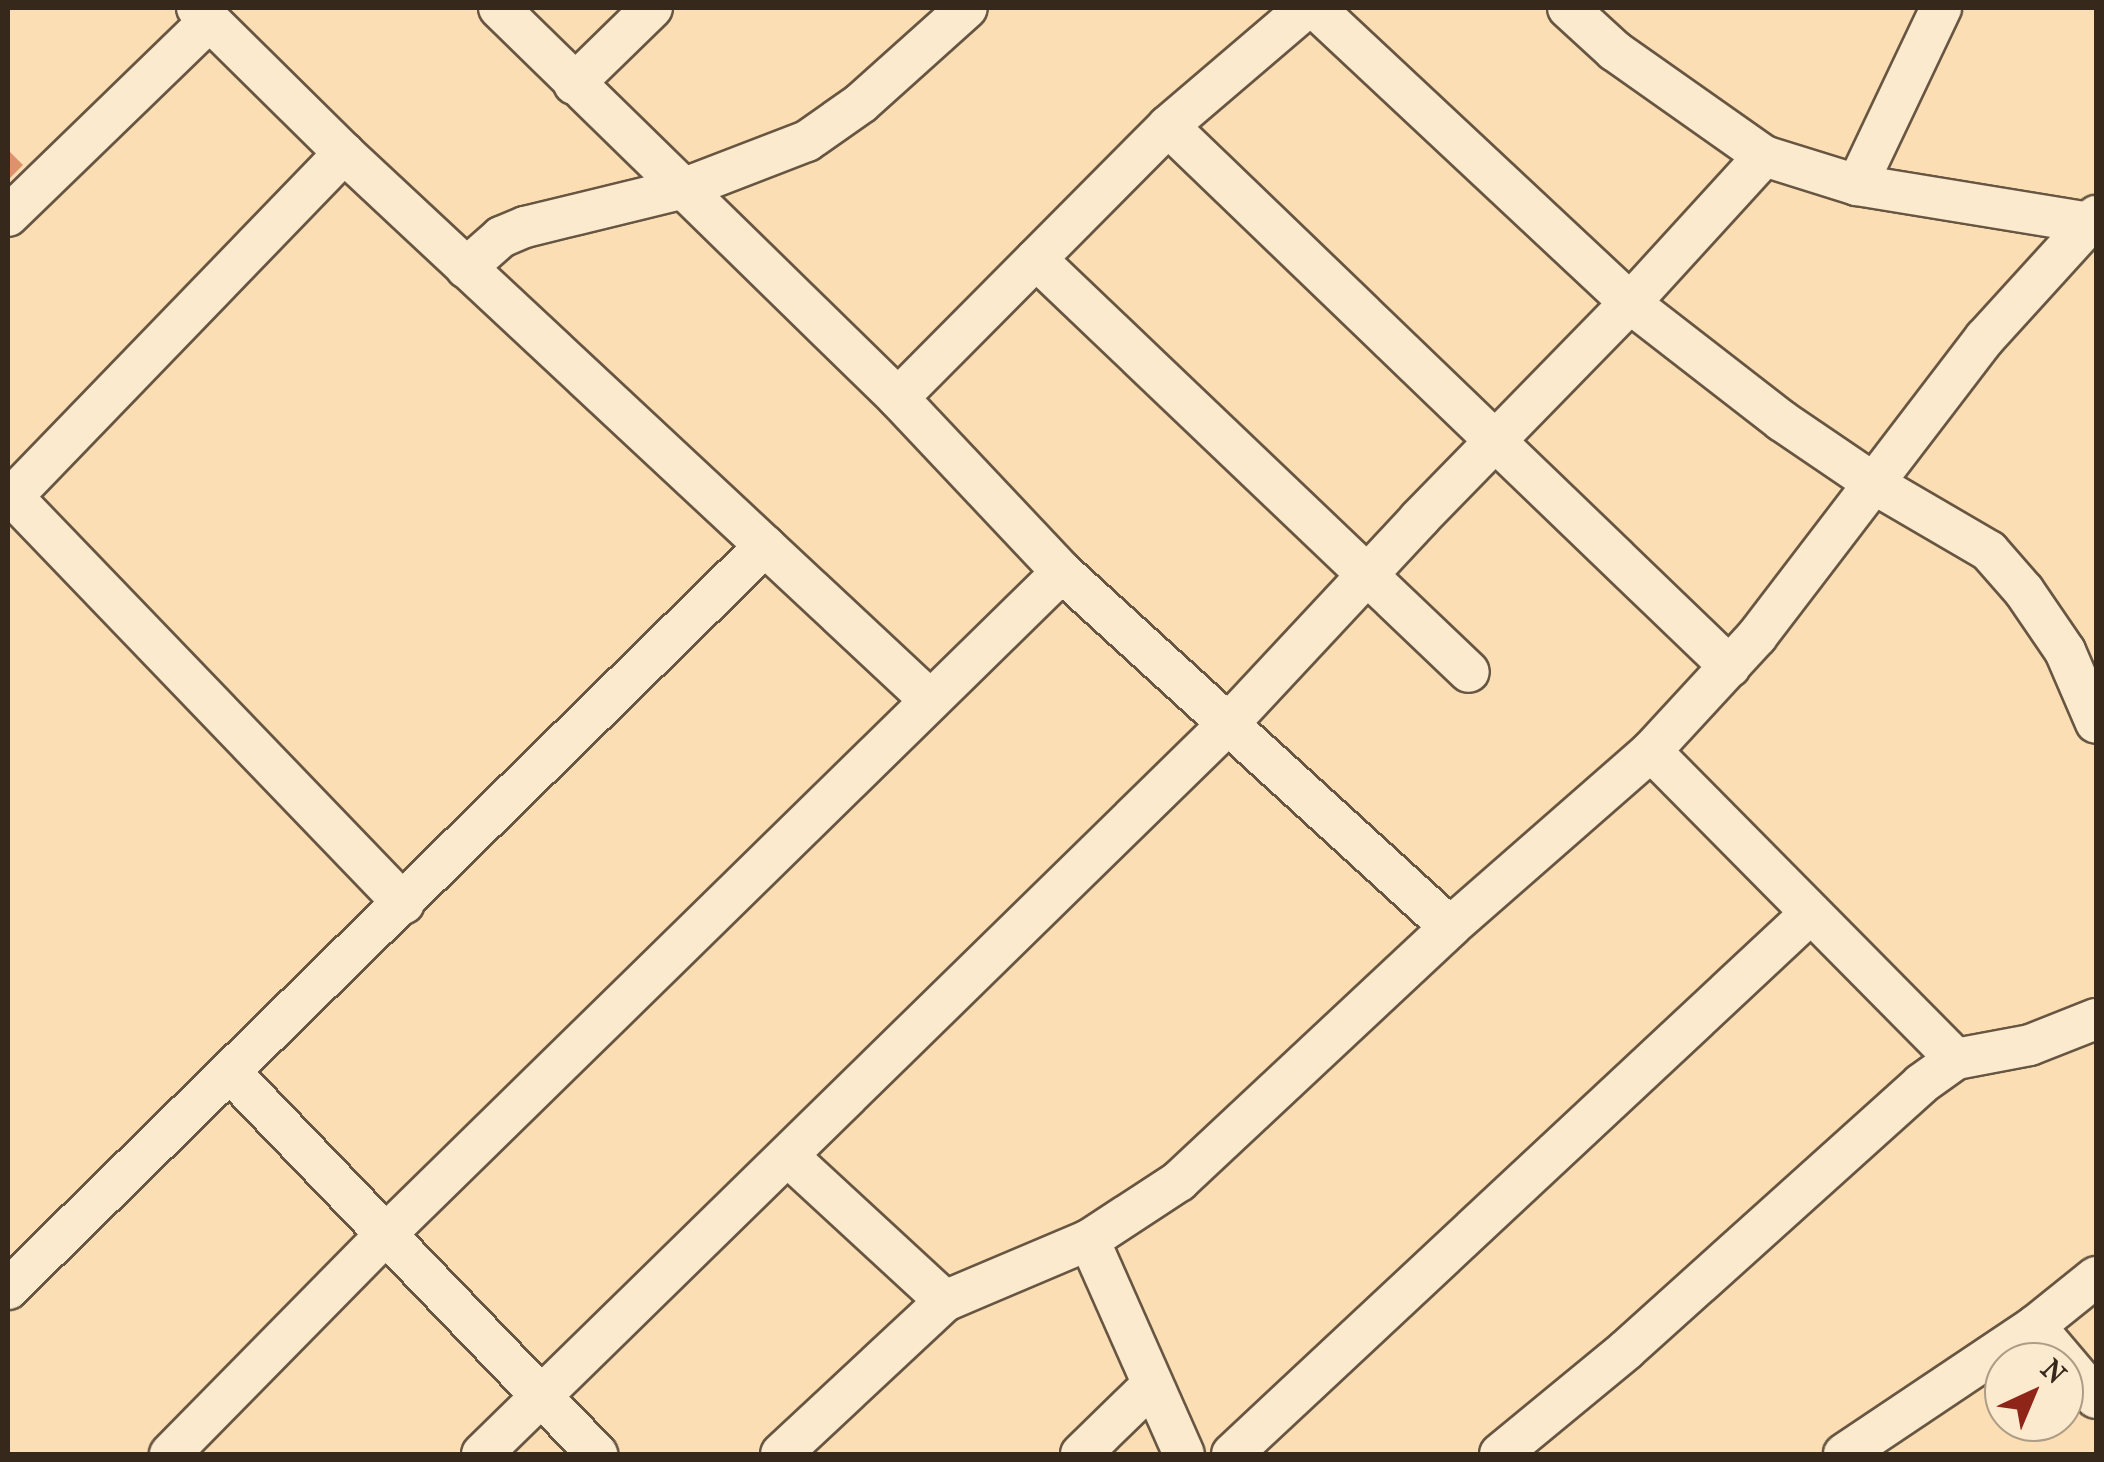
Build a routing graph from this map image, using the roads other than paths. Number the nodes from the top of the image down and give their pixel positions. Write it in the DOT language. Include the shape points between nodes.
graph roads {
  1 [pos="498,8"];
  2 [pos="652,8"];
  3 [pos="967,8"];
  4 [pos="1306,8"];
  5 [pos="1314,8"];
  6 [pos="1568,8"];
  7 [pos="1941,8"];
  8 [pos="204,14"];
  9 [pos="574,84"];
  10 [pos="1168,126"];
  11 [pos="344,153"];
  12 [pos="1764,156"];
  13 [pos="1857,184"];
  14 [pos="685,188"];
  15 [pos="8,216"];
  16 [pos="2095,221"];
  17 [pos="1036,259"];
  18 [pos="466,268"];
  19 [pos="1630,304"];
  20 [pos="898,398"];
  21 [pos="1498,439"];
  22 [pos="1876,485"];
  23 [pos="9,497"];
  24 [pos="765,546"];
  25 [pos="1062,572"];
  26 [pos="1368,575"];
  27 [pos="1730,667"];
  28 [pos="1469,672"];
  29 [pos="930,700"];
  30 [pos="1229,723"];
  31 [pos="2096,723"];
  32 [pos="1651,751"];
  33 [pos="404,904"];
  34 [pos="1811,914"];
  35 [pos="1450,927"];
  36 [pos="2096,1019"];
  37 [pos="1956,1060"];
  38 [pos="230,1072"];
  39 [pos="790,1158"];
  40 [pos="383,1237"];
  41 [pos="1090,1240"];
  42 [pos="2096,1277"];
  43 [pos="8,1289"];
  44 [pos="945,1301"];
  45 [pos="2035,1326"];
  46 [pos="1152,1386"];
  47 [pos="541,1398"];
  48 [pos="2096,1398"];
  49 [pos="170,1454"];
  50 [pos="482,1454"];
  51 [pos="597,1454"];
  52 [pos="781,1454"];
  53 [pos="1081,1454"];
  54 [pos="1184,1454"];
  55 [pos="1232,1454"];
  56 [pos="1500,1454"];
  57 [pos="1844,1454"];
  1 -- 9 [label="street"];
  2 -- 9 [label="street"];
  3 -- 14 [label="street" via="861,103 807,141"];
  4 -- 10 [label="street"];
  5 -- 19 [label="street"];
  6 -- 12 [label="street" via="1615,51"];
  7 -- 13 [label="street"];
  8 -- 11 [label="street"];
  8 -- 15 [label="street"];
  9 -- 14 [label="street"];
  10 -- 17 [label="street"];
  10 -- 21 [label="street"];
  11 -- 18 [label="street"];
  11 -- 23 [label="street"];
  12 -- 13 [label="street"];
  12 -- 19 [label="street"];
  13 -- 16 [label="street"];
  14 -- 18 [label="street" via="525,226"];
  14 -- 20 [label="street"];
  16 -- 22 [label="street" via="1985,338"];
  17 -- 20 [label="street"];
  17 -- 26 [label="street"];
  18 -- 24 [label="street"];
  19 -- 21 [label="street"];
  19 -- 22 [label="street"];
  20 -- 25 [label="street"];
  21 -- 26 [label="street"];
  21 -- 27 [label="street"];
  22 -- 27 [label="street"];
  22 -- 31 [label="street" via="1990,552 2065,651"];
  23 -- 33 [label="street"];
  24 -- 29 [label="street"];
  24 -- 33 [label="street"];
  25 -- 29 [label="street"];
  25 -- 30 [label="street"];
  26 -- 28 [label="street"];
  26 -- 30 [label="street"];
  27 -- 32 [label="street"];
  29 -- 40 [label="street"];
  30 -- 35 [label="street"];
  30 -- 39 [label="street"];
  32 -- 34 [label="street"];
  32 -- 35 [label="street"];
  33 -- 38 [label="street"];
  34 -- 37 [label="street"];
  34 -- 55 [label="street"];
  35 -- 41 [label="street" via="1179,1181"];
  36 -- 37 [label="street" via="2030,1045"];
  37 -- 56 [label="street" via="1920,1084 1626,1350"];
  38 -- 40 [label="street"];
  38 -- 43 [label="street"];
  39 -- 44 [label="street"];
  39 -- 47 [label="street"];
  40 -- 47 [label="street"];
  40 -- 49 [label="street"];
  41 -- 44 [label="street"];
  41 -- 46 [label="street"];
  42 -- 45 [label="street"];
  44 -- 52 [label="street"];
  45 -- 48 [label="street"];
  45 -- 57 [label="street"];
  46 -- 53 [label="street"];
  46 -- 54 [label="street"];
  47 -- 50 [label="street"];
  47 -- 51 [label="street"];
}
